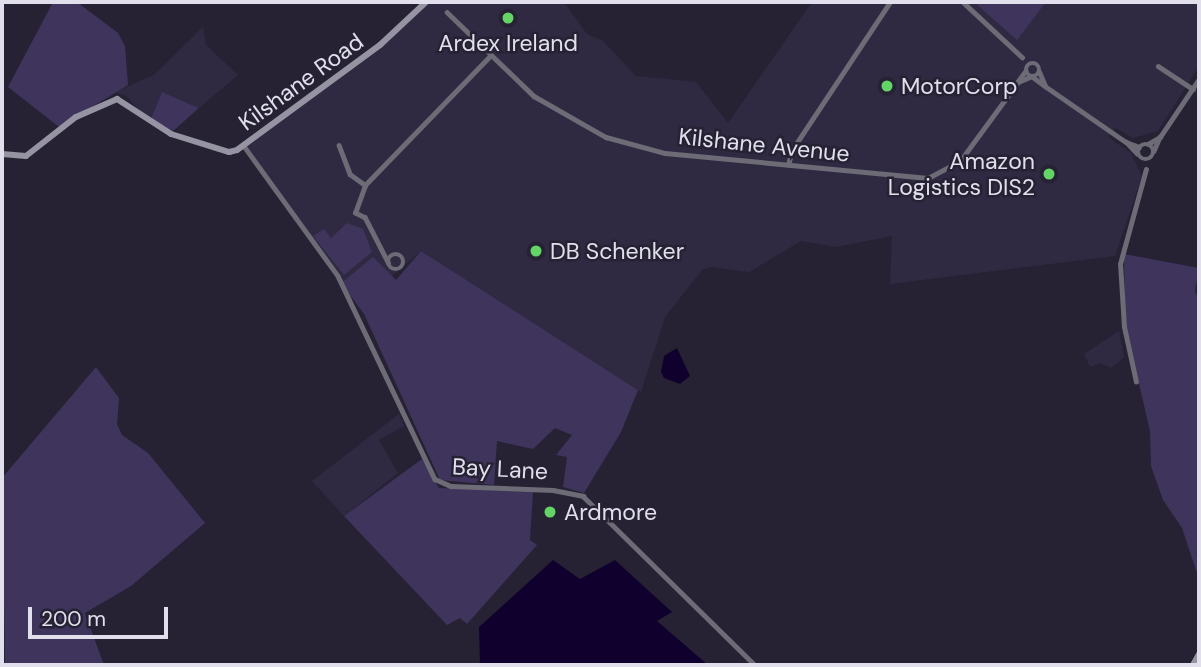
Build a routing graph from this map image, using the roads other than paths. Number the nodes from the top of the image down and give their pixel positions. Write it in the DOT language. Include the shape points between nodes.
graph roads {
  1 [pos="426,2"];
  2 [pos="890,2"];
  3 [pos="963,2"];
  4 [pos="447,12"];
  5 [pos="489,57"];
  6 [pos="1022,57"];
  7 [pos="1031,64"];
  8 [pos="1158,66"];
  9 [pos="1026,70"];
  10 [pos="1039,72"];
  11 [pos="1032,77"];
  12 [pos="1199,79"];
  13 [pos="1018,82"];
  14 [pos="1045,86"];
  15 [pos="1193,89"];
  16 [pos="1160,137"];
  17 [pos="1126,142"];
  18 [pos="1147,144"];
  19 [pos="339,145"];
  20 [pos="244,146"];
  21 [pos="1139,147"];
  22 [pos="1154,151"];
  23 [pos="2,154"];
  24 [pos="1140,157"];
  25 [pos="1151,158"];
  26 [pos="788,165"];
  27 [pos="1146,169"];
  28 [pos="365,185"];
  29 [pos="384,255"];
  30 [pos="392,256"];
  31 [pos="388,263"];
  32 [pos="1136,382"];
  33 [pos="1199,654"];
  34 [pos="1199,660"];
  35 [pos="755,665"];
  36 [pos="1193,665"];
  1 -- 20 [label="street, Kilshane Road" via="380,46"];
  2 -- 26 [label="street" via="792,150"];
  3 -- 6 [label="street"];
  4 -- 5 [label="street, Kilshane Avenue"];
  5 -- 26 [label="street, Kilshane Avenue" via="534,96 626,145"];
  5 -- 28 [label="street"];
  6 -- 7 [label="street"];
  6 -- 9 [label="street"];
  7 -- 9 [label="street, Kilshane Avenue"];
  7 -- 10 [label="street"];
  8 -- 15 [label="street"];
  9 -- 11 [label="street"];
  9 -- 13 [label="street, Kilshane Avenue"];
  10 -- 11 [label="street"];
  10 -- 14 [label="street"];
  11 -- 13 [label="street"];
  11 -- 14 [label="street"];
  12 -- 15 [label="street"];
  13 -- 26 [label="street, Kilshane Avenue" via="960,161 941,174 917,178"];
  14 -- 17 [label="street"];
  15 -- 16 [label="street"];
  16 -- 18 [label="street"];
  16 -- 22 [label="street"];
  17 -- 21 [label="street"];
  17 -- 24 [label="street"];
  18 -- 21 [label="street"];
  18 -- 22 [label="street"];
  19 -- 28 [label="street" via="350,174"];
  20 -- 23 [label="street, Kilshane Road" via="229,152 171,134 117,99 76,117 26,156"];
  20 -- 35 [label="street, Bay Lane" via="338,276 435,479 451,486 553,490 583,496"];
  21 -- 24 [label="street"];
  22 -- 25 [label="street"];
  24 -- 25 [label="street"];
  24 -- 27 [label="street"];
  25 -- 27 [label="street"];
  27 -- 32 [label="street" via="1120,264 1124,327"];
  28 -- 29 [label="street" via="355,213 365,218"];
  29 -- 30 [label="street"];
  29 -- 31 [label="street"];
  30 -- 31 [label="street"];
  30 -- 31 [label="street" via="402,256 404,267 394,271"];
  33 -- 36 [label="street"];
  34 -- 36 [label="street"];
}
